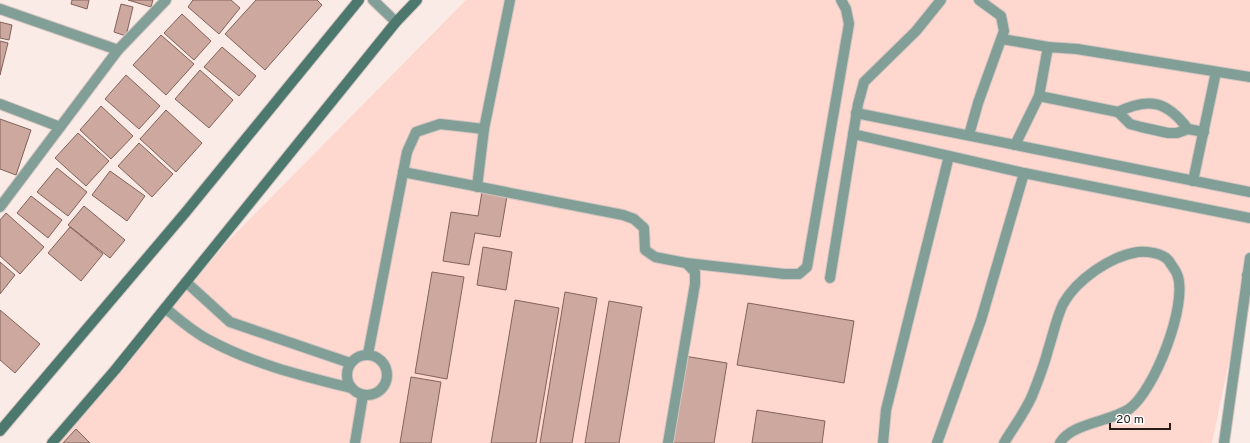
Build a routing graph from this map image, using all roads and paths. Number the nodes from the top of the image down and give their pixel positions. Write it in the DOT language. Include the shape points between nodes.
graph roads {
  1 [pos="166,0"];
  2 [pos="359,0"];
  3 [pos="373,0"];
  4 [pos="416,0"];
  5 [pos="510,0"];
  6 [pos="840,0"];
  7 [pos="941,0"];
  8 [pos="979,0"];
  9 [pos="0,9"];
  10 [pos="396,22"];
  11 [pos="1002,38"];
  12 [pos="1048,47"];
  13 [pos="118,50"];
  14 [pos="1216,72"];
  15 [pos="1250,77"];
  16 [pos="1039,96"];
  17 [pos="0,104"];
  18 [pos="1118,112"];
  19 [pos="856,113"];
  20 [pos="60,126"];
  21 [pos="484,129"];
  22 [pos="1188,129"];
  23 [pos="1204,132"];
  24 [pos="853,134"];
  25 [pos="969,135"];
  26 [pos="1014,145"];
  27 [pos="949,156"];
  28 [pos="404,172"];
  29 [pos="1024,172"];
  30 [pos="1194,181"];
  31 [pos="477,187"];
  32 [pos="1250,192"];
  33 [pos="0,207"];
  34 [pos="1250,218"];
  35 [pos="1250,258"];
  36 [pos="686,263"];
  37 [pos="1249,276"];
  38 [pos="830,278"];
  39 [pos="186,282"];
  40 [pos="165,308"];
  41 [pos="368,354"];
  42 [pos="350,363"];
  43 [pos="351,388"];
  44 [pos="362,395"];
  45 [pos="0,431"];
  46 [pos="52,443"];
  47 [pos="355,443"];
  48 [pos="668,443"];
  49 [pos="883,443"];
  50 [pos="937,443"];
  51 [pos="1004,443"];
  52 [pos="1060,443"];
  53 [pos="1224,443"];
  1 -- 13 [label="street"];
  2 -- 45 [label="street" via="185,213"];
  3 -- 10 [label="street"];
  4 -- 10 [label="street"];
  5 -- 21 [label="street"];
  6 -- 36 [label="street" via="846,9 849,24 807,266 799,274 784,274"];
  7 -- 19 [label="street" via="916,31 864,82"];
  8 -- 11 [label="street" via="1001,16 1004,31"];
  9 -- 13 [label="street"];
  10 -- 39 [label="street"];
  11 -- 12 [label="street"];
  11 -- 25 [label="street" via="978,102"];
  12 -- 14 [label="street"];
  12 -- 16 [label="street"];
  13 -- 20 [label="street"];
  14 -- 15 [label="street"];
  14 -- 23 [label="street"];
  16 -- 18 [label="street"];
  16 -- 26 [label="street"];
  17 -- 20 [label="street"];
  18 -- 22 [label="street" via="1130,124 1141,127 1176,133"];
  18 -- 22 [label="street" via="1131,105 1152,104 1170,109"];
  19 -- 24 [label="street"];
  19 -- 25 [label="street"];
  20 -- 33 [label="street"];
  21 -- 28 [label="street" via="440,124 416,132 407,152"];
  21 -- 31 [label="street"];
  22 -- 23 [label="street"];
  23 -- 30 [label="street"];
  24 -- 27 [label="street"];
  24 -- 38 [label="street"];
  25 -- 26 [label="street"];
  26 -- 30 [label="street"];
  27 -- 29 [label="street"];
  27 -- 49 [label="street" via="886,410"];
  28 -- 31 [label="street"];
  28 -- 41 [label="street"];
  29 -- 34 [label="street"];
  29 -- 50 [label="street" via="981,320"];
  30 -- 32 [label="street"];
  31 -- 36 [label="street" via="623,215 634,219 644,228 645,250 655,258"];
  35 -- 37 [label="street"];
  36 -- 48 [label="street" via="695,272 695,284"];
  37 -- 53 [label="street"];
  39 -- 40 [label="street"];
  39 -- 42 [label="street" via="230,322"];
  40 -- 43 [label="street" via="195,331 229,350 295,374"];
  40 -- 46 [label="street" via="116,370"];
  41 -- 42 [label="street" via="355,358"];
  41 -- 44 [label="street" via="380,359 387,376 381,389 376,393"];
  42 -- 43 [label="street" via="346,375"];
  43 -- 44 [label="street"];
  44 -- 47 [label="street"];
  51 -- 52 [label="street" via="1031,397 1059,314 1076,288 1097,268 1124,254 1147,251 1167,259 1177,274 1179,290 1176,314 1159,366 1144,394 1116,417 1078,428 1064,436"];
}
